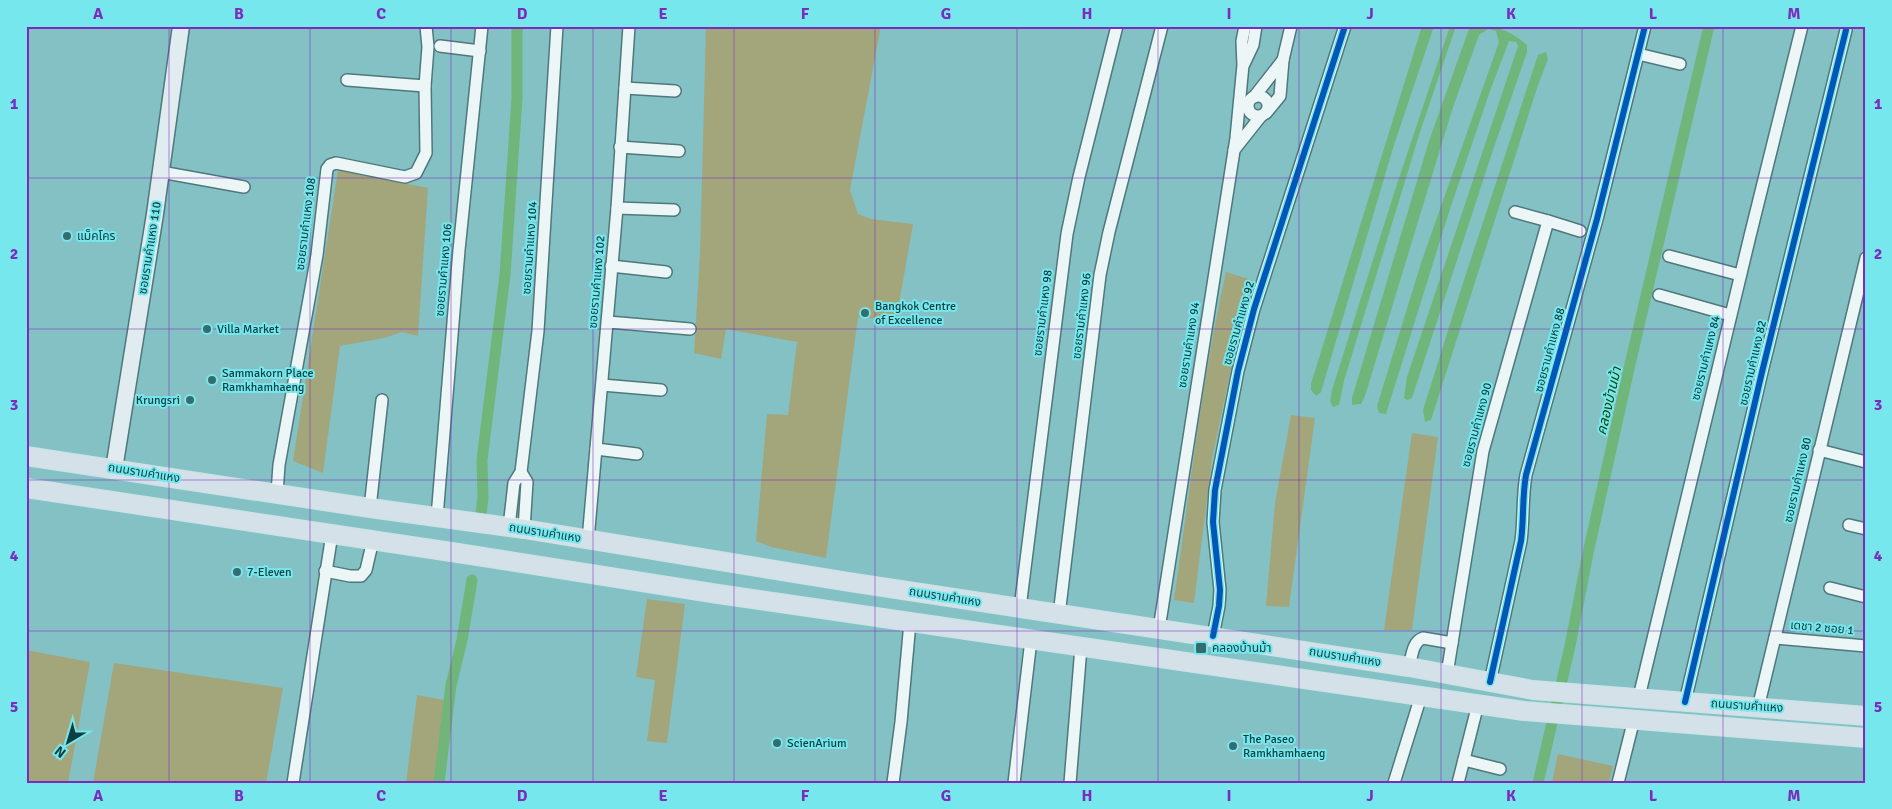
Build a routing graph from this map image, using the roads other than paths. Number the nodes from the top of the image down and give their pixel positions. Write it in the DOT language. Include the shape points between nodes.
graph roads {
  1 [pos="181,26"];
  2 [pos="426,26"];
  3 [pos="482,26"];
  4 [pos="557,26"];
  5 [pos="629,26"];
  6 [pos="1117,26"];
  7 [pos="1162,26"];
  8 [pos="1245,26"];
  9 [pos="1256,26"];
  10 [pos="1291,26"];
  11 [pos="1345,26"];
  12 [pos="1645,26"];
  13 [pos="1802,26"];
  14 [pos="1846,30"];
  15 [pos="440,46"];
  16 [pos="480,50"];
  17 [pos="1638,54"];
  18 [pos="1283,60"];
  19 [pos="1680,64"];
  20 [pos="1243,66"];
  21 [pos="347,80"];
  22 [pos="425,86"];
  23 [pos="625,88"];
  24 [pos="675,91"];
  25 [pos="1251,102"];
  26 [pos="1264,114"];
  27 [pos="1237,130"];
  28 [pos="620,147"];
  29 [pos="1234,150"];
  30 [pos="679,151"];
  31 [pos="162,172"];
  32 [pos="244,187"];
  33 [pos="617,208"];
  34 [pos="674,210"];
  35 [pos="1515,212"];
  36 [pos="1548,221"];
  37 [pos="1580,230"];
  38 [pos="1669,256"];
  39 [pos="1866,258"];
  40 [pos="612,266"];
  41 [pos="666,272"];
  42 [pos="1740,275"];
  43 [pos="1659,295"];
  44 [pos="1730,316"];
  45 [pos="608,322"];
  46 [pos="690,329"];
  47 [pos="602,385"];
  48 [pos="661,390"];
  49 [pos="382,400"];
  50 [pos="596,449"];
  51 [pos="1819,450"];
  52 [pos="637,454"];
  53 [pos="26,456"];
  54 [pos="1866,462"];
  55 [pos="114,469"];
  56 [pos="26,488"];
  57 [pos="277,493"];
  58 [pos="370,508"];
  59 [pos="437,517"];
  60 [pos="1849,525"];
  61 [pos="516,528"];
  62 [pos="1866,529"];
  63 [pos="332,534"];
  64 [pos="373,540"];
  65 [pos="588,540"];
  66 [pos="325,570"];
  67 [pos="1830,588"];
  68 [pos="1866,597"];
  69 [pos="1020,608"];
  70 [pos="1059,614"];
  71 [pos="1087,618"];
  72 [pos="910,622"];
  73 [pos="1159,629"];
  74 [pos="1213,636"];
  75 [pos="1775,638"];
  76 [pos="1031,640"];
  77 [pos="1452,643"];
  78 [pos="1866,646"];
  79 [pos="1081,647"];
  80 [pos="1409,667"];
  81 [pos="1447,674"];
  82 [pos="1490,682"];
  83 [pos="1421,696"];
  84 [pos="1639,697"];
  85 [pos="1685,702"];
  86 [pos="1478,704"];
  87 [pos="1758,708"];
  88 [pos="1835,712"];
  89 [pos="1866,716"];
  90 [pos="1634,719"];
  91 [pos="1832,736"];
  92 [pos="1866,738"];
  93 [pos="1464,760"];
  94 [pos="1500,769"];
  95 [pos="294,783"];
  96 [pos="893,783"];
  97 [pos="1014,783"];
  98 [pos="1070,783"];
  99 [pos="1394,783"];
  100 [pos="1458,783"];
  101 [pos="1618,783"];
  1 -- 31 [label="street, ซอยรามคำแหง 110"];
  2 -- 22 [label="street, ซอยรามคำแหง 108"];
  3 -- 16 [label="street, ซอยรามคําแหง 106"];
  4 -- 61 [label="street, ซอยรามคําแหง 104" via="538,322 522,472 514,483"];
  5 -- 23 [label="street, ซอยรามคําแหง 102"];
  6 -- 69 [label="street, ซอยรามคําแหง 98" via="1067,234"];
  7 -- 70 [label="street, ซอยรามคําแหง 96" via="1100,275"];
  8 -- 20 [label="street, ซอยรามคําแหง 94"];
  9 -- 20 [label="street, ซอยรามคําแหง 94" via="1253,45"];
  10 -- 18 [label="street"];
  11 -- 74 [label="street, ซอยรามคําแหง 92" via="1254,309 1238,371 1215,490 1213,522 1220,598"];
  12 -- 17 [label="street, ซอยรามคำแหง 88"];
  13 -- 42 [label="street, ซอยรามคำแหง 84"];
  14 -- 85 [label="street, ซอยรามคำแหง 82"];
  15 -- 16 [label="street"];
  16 -- 59 [label="street, ซอยรามคําแหง 106" via="459,250"];
  17 -- 19 [label="street"];
  17 -- 82 [label="street, ซอยรามคำแหง 88" via="1597,219 1526,475 1521,542"];
  18 -- 25 [label="street"];
  18 -- 26 [label="street" via="1280,96"];
  20 -- 27 [label="street, ซอยรามคําแหง 94"];
  21 -- 22 [label="street"];
  22 -- 57 [label="street, ซอยรามคำแหง 108" via="426,153 416,173 405,177 336,163 327,169 317,255 279,466"];
  23 -- 24 [label="street"];
  23 -- 28 [label="street, ซอยรามคําแหง 102"];
  25 -- 26 [label="street" via="1252,114"];
  25 -- 26 [label="street" via="1265,98 1268,105"];
  25 -- 27 [label="street"];
  26 -- 29 [label="street"];
  27 -- 29 [label="street, ซอยรามคําแหง 94"];
  28 -- 30 [label="street"];
  28 -- 33 [label="street, ซอยรามคําแหง 102"];
  29 -- 73 [label="street, ซอยรามคําแหง 94"];
  31 -- 32 [label="street"];
  31 -- 55 [label="street, ซอยรามคำแหง 110"];
  33 -- 34 [label="street"];
  33 -- 40 [label="street, ซอยรามคําแหง 102"];
  35 -- 36 [label="street"];
  36 -- 37 [label="street"];
  36 -- 77 [label="street, ซอยรามคำแหง 90" via="1483,451"];
  38 -- 42 [label="street"];
  39 -- 51 [label="street, ซอยรามคำแหง 80"];
  40 -- 41 [label="street"];
  40 -- 45 [label="street, ซอยรามคําแหง 102"];
  42 -- 44 [label="street, ซอยรามคำแหง 84"];
  43 -- 44 [label="street"];
  44 -- 84 [label="street, ซอยรามคำแหง 84"];
  45 -- 46 [label="street"];
  45 -- 47 [label="street, ซอยรามคําแหง 102"];
  47 -- 48 [label="street"];
  47 -- 50 [label="street, ซอยรามคําแหง 102"];
  49 -- 58 [label="street"];
  50 -- 52 [label="street"];
  50 -- 65 [label="street, ซอยรามคําแหง 102"];
  51 -- 54 [label="street"];
  51 -- 75 [label="street, ซอยรามคำแหง 80"];
  53 -- 55 [label="main road, ถนนรามคำแหง"];
  55 -- 57 [label="main road, ถนนรามคำแหง"];
  56 -- 63 [label="main road, ถนนรามคำแหง"];
  57 -- 58 [label="main road, ถนนรามคำแหง"];
  58 -- 59 [label="main road, ถนนรามคำแหง"];
  59 -- 61 [label="main road, ถนนรามคำแหง"];
  60 -- 62 [label="street"];
  61 -- 65 [label="main road, ถนนรามคำแหง"];
  63 -- 64 [label="main road, ถนนรามคำแหง"];
  63 -- 66 [label="street"];
  64 -- 66 [label="street" via="362,576"];
  64 -- 72 [label="main road, ถนนรามคำแหง"];
  65 -- 69 [label="main road, ถนนรามคำแหง"];
  66 -- 95 [label="street"];
  67 -- 68 [label="street"];
  69 -- 70 [label="main road, ถนนรามคำแหง"];
  70 -- 71 [label="main road, ถนนรามคำแหง"];
  71 -- 73 [label="main road, ถนนรามคำแหง"];
  71 -- 79 [label="main road"];
  72 -- 76 [label="main road, ถนนรามคำแหง"];
  72 -- 96 [label="street"];
  73 -- 74 [label="main road, ถนนรามคำแหง"];
  74 -- 80 [label="main road, ถนนรามคำแหง"];
  75 -- 78 [label="street, เดชา 2 ซอย 1"];
  75 -- 87 [label="street, ซอยรามคำแหง 80"];
  76 -- 79 [label="main road, ถนนรามคำแหง"];
  76 -- 97 [label="street"];
  77 -- 80 [label="street" via="1419,640"];
  77 -- 81 [label="street, ซอยรามคำแหง 90"];
  79 -- 83 [label="main road, ถนนรามคำแหง"];
  79 -- 98 [label="street"];
  80 -- 81 [label="main road, ถนนรามคำแหง"];
  81 -- 82 [label="main road, ถนนรามคำแหง"];
  82 -- 84 [label="main road, ถนนรามคำแหง" via="1533,690"];
  83 -- 86 [label="main road, ถนนรามคำแหง"];
  83 -- 99 [label="street"];
  84 -- 85 [label="main road, ถนนรามคำแหง"];
  85 -- 87 [label="main road, ถนนรามคำแหง"];
  86 -- 90 [label="main road, ถนนรามคำแหง" via="1585,717"];
  86 -- 93 [label="street"];
  87 -- 88 [label="main road, ถนนรามคำแหง"];
  88 -- 89 [label="main road, ถนนรามคำแหง"];
  88 -- 91 [label="main road"];
  90 -- 91 [label="main road, ถนนรามคำแหง"];
  90 -- 101 [label="street"];
  91 -- 92 [label="main road, ถนนรามคำแหง"];
  93 -- 94 [label="street"];
  93 -- 100 [label="street"];
}
